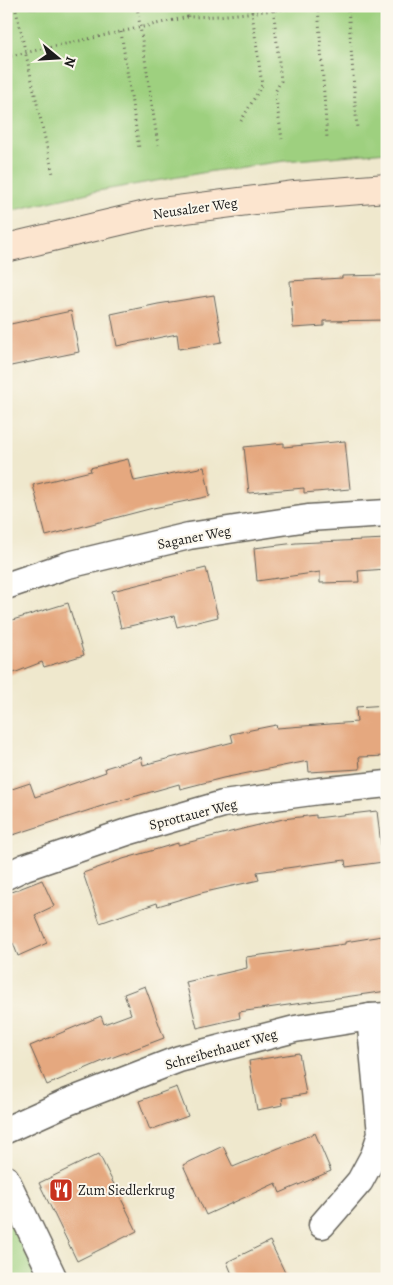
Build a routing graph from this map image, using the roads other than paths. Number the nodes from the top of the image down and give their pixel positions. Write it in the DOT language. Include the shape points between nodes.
graph roads {
  1 [pos="387,188"];
  2 [pos="6,248"];
  3 [pos="387,513"];
  4 [pos="6,586"];
  5 [pos="387,784"];
  6 [pos="6,876"];
  7 [pos="378,1017"];
  8 [pos="6,1130"];
  9 [pos="6,1179"];
  10 [pos="322,1224"];
  11 [pos="54,1279"];
  1 -- 2 [label="street, Neusalzer Weg" via="295,195 154,213"];
  3 -- 4 [label="street, Saganer Weg" via="308,518 189,536 68,565"];
  5 -- 6 [label="street, Sprottauer Weg" via="223,804 130,831"];
  7 -- 8 [label="street, Schreiberhauer Weg" via="295,1029 179,1059"];
  7 -- 10 [label="street" via="381,1134 360,1181"];
  9 -- 11 [label="street"];
}
